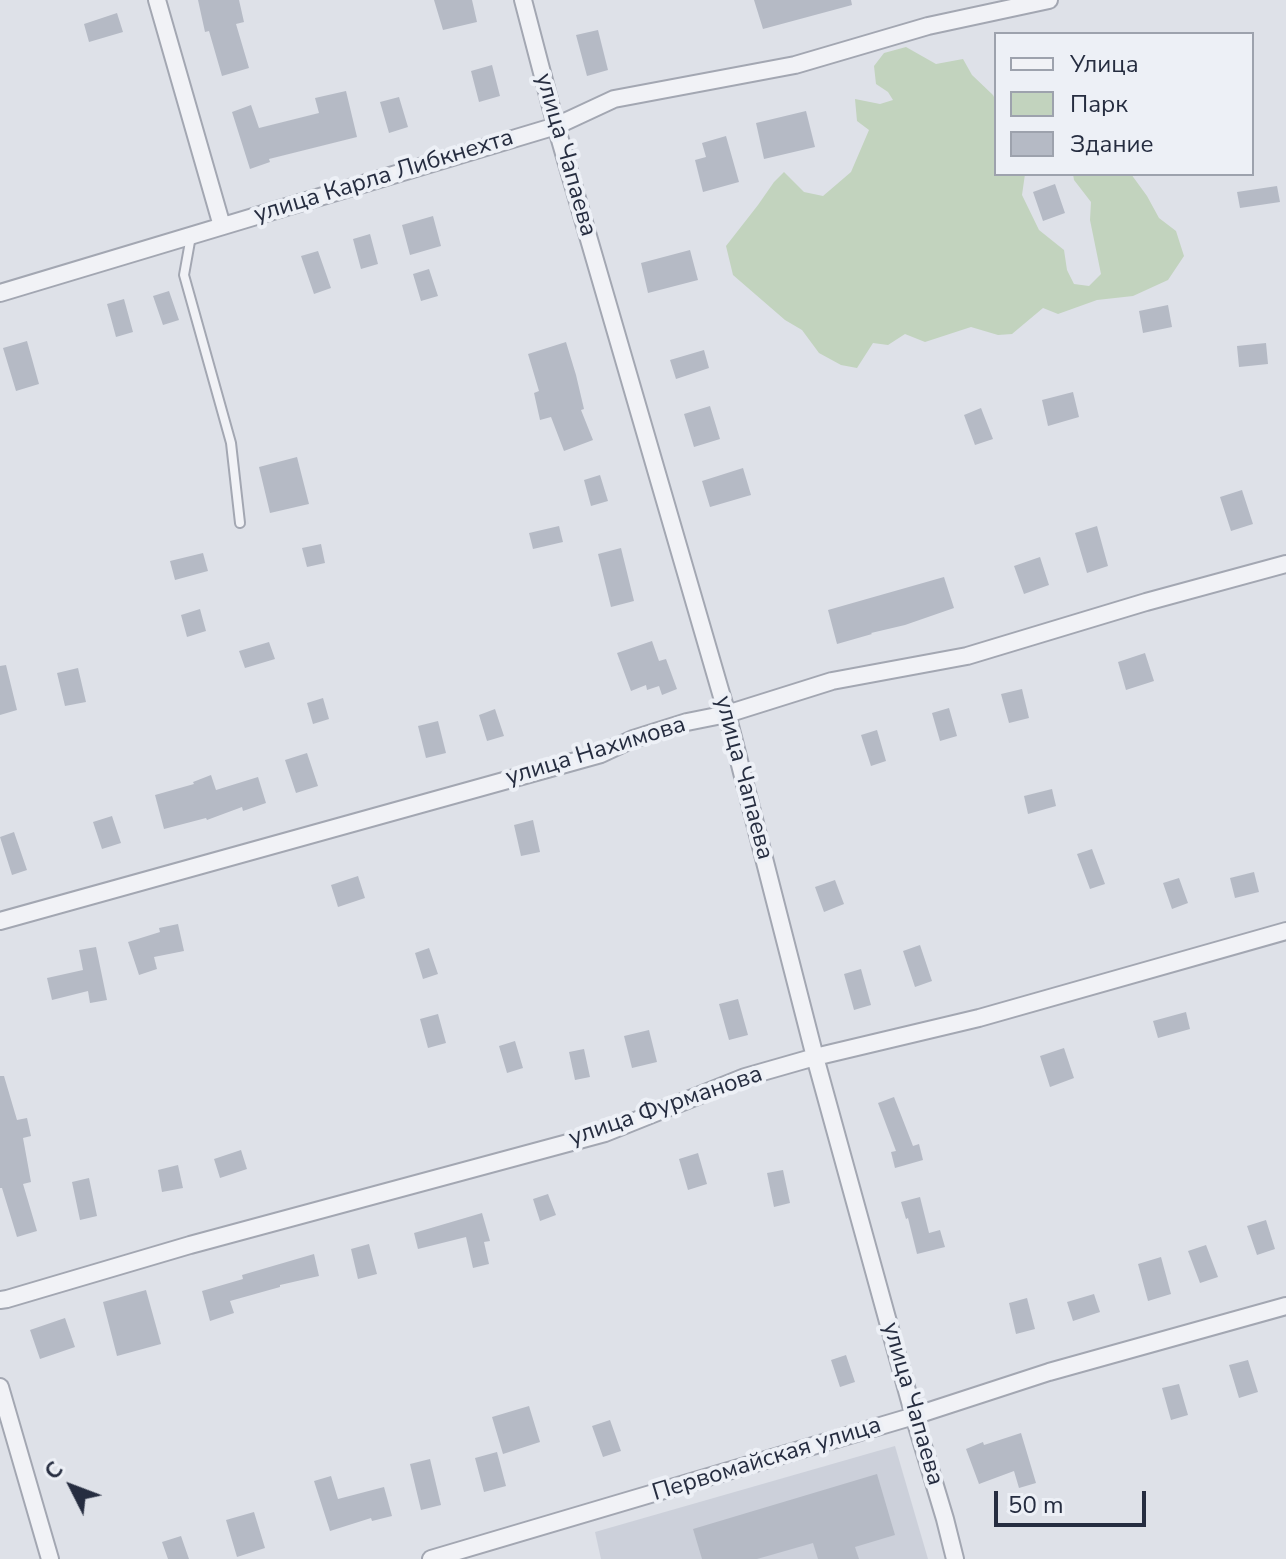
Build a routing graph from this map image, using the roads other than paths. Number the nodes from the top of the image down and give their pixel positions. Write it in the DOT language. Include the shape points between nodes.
graph roads {
  1 [pos="157,0"];
  2 [pos="523,0"];
  3 [pos="1049,0"];
  4 [pos="556,126"];
  5 [pos="222,226"];
  6 [pos="191,235"];
  7 [pos="0,293"];
  8 [pos="240,523"];
  9 [pos="1286,564"];
  10 [pos="727,714"];
  11 [pos="0,921"];
  12 [pos="1286,931"];
  13 [pos="815,1057"];
  14 [pos="0,1300"];
  15 [pos="1286,1306"];
  16 [pos="0,1387"];
  17 [pos="914,1416"];
  18 [pos="50,1559"];
  19 [pos="431,1559"];
  20 [pos="955,1559"];
  1 -- 5 [label="street"];
  2 -- 4 [label="street, улица Чапаева"];
  3 -- 4 [label="street, улица Карла Либкнехта" via="928,26 795,65 614,99"];
  4 -- 5 [label="street, улица Карла Либкнехта"];
  4 -- 10 [label="street, улица Чапаева"];
  5 -- 6 [label="street, улица Карла Либкнехта"];
  6 -- 7 [label="street, улица Карла Либкнехта"];
  6 -- 8 [label="lane" via="184,275 231,443"];
  9 -- 10 [label="street, улица Нахимова" via="967,656 832,681"];
  10 -- 11 [label="street, улица Нахимова"];
  10 -- 13 [label="street, улица Чапаева"];
  12 -- 13 [label="street, улица Фурманова" via="979,1018"];
  13 -- 14 [label="street, улица Фурманова" via="745,1077 605,1133"];
  13 -- 17 [label="street, улица Чапаева"];
  15 -- 17 [label="street, Первомайская улица"];
  16 -- 18 [label="street"];
  17 -- 19 [label="street, Первомайская улица"];
  17 -- 20 [label="street, улица Чапаева"];
}
